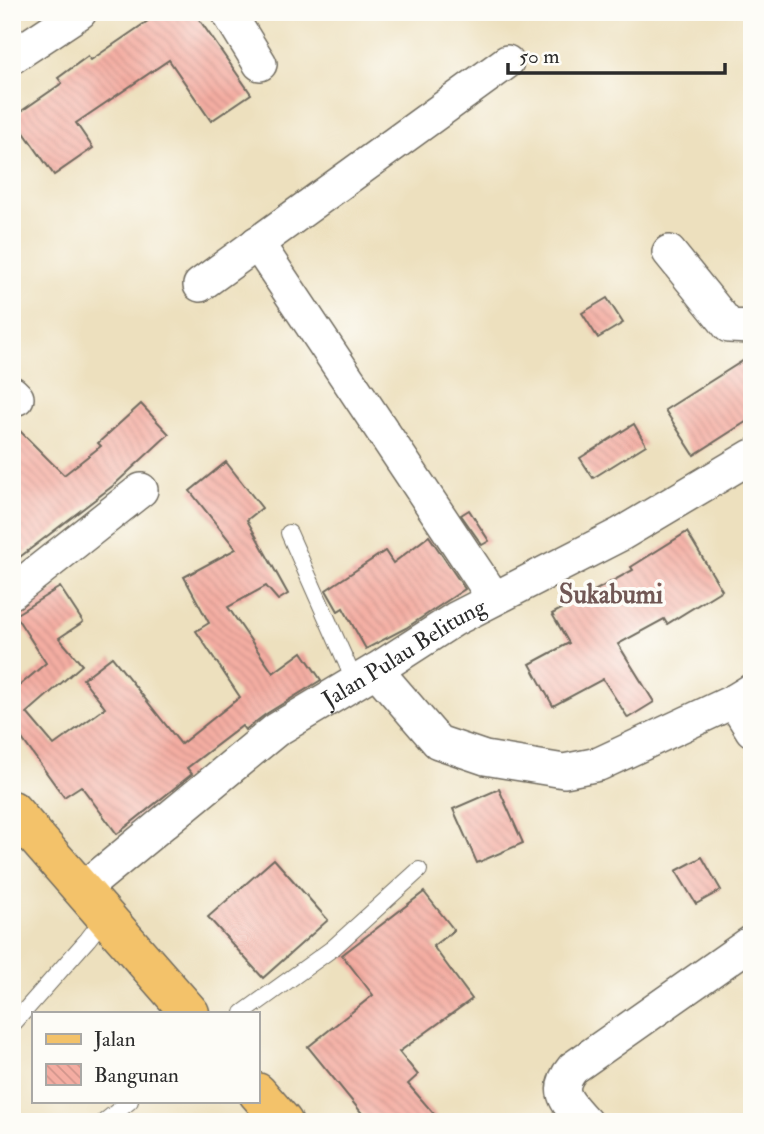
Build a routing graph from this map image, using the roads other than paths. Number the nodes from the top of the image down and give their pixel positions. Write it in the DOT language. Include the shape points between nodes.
graph roads {
  1 [pos="80,12"];
  2 [pos="228,12"];
  3 [pos="12,57"];
  4 [pos="507,62"];
  5 [pos="260,64"];
  6 [pos="257,243"];
  7 [pos="669,252"];
  8 [pos="200,285"];
  9 [pos="752,327"];
  10 [pos="752,456"];
  11 [pos="141,490"];
  12 [pos="289,533"];
  13 [pos="12,592"];
  14 [pos="494,598"];
  15 [pos="366,676"];
  16 [pos="743,696"];
  17 [pos="752,730"];
  18 [pos="15,821"];
  19 [pos="419,870"];
  20 [pos="94,903"];
  21 [pos="752,942"];
  22 [pos="189,1012"];
  23 [pos="244,1012"];
  24 [pos="12,1025"];
  25 [pos="259,1094"];
  26 [pos="129,1102"];
  27 [pos="104,1122"];
  28 [pos="283,1122"];
  29 [pos="585,1122"];
  1 -- 3 [label="street"];
  2 -- 5 [label="street"];
  4 -- 6 [label="street"];
  6 -- 8 [label="street"];
  6 -- 14 [label="street"];
  7 -- 9 [label="street" via="729,326"];
  10 -- 14 [label="street, Jalan Pulau Belitung" via="621,534"];
  11 -- 13 [label="street"];
  12 -- 15 [label="lane"];
  14 -- 15 [label="street, Jalan Pulau Belitung"];
  15 -- 16 [label="street" via="438,742 485,758 564,771 599,764"];
  15 -- 20 [label="street, Jalan Pulau Belitung" via="276,730"];
  16 -- 17 [label="street"];
  18 -- 20 [label="main road"];
  19 -- 23 [label="lane" via="333,948"];
  20 -- 22 [label="main road"];
  20 -- 24 [label="lane" via="88,939"];
  21 -- 29 [label="street" via="573,1069 562,1088"];
  25 -- 28 [label="main road"];
  26 -- 27 [label="lane"];
}
